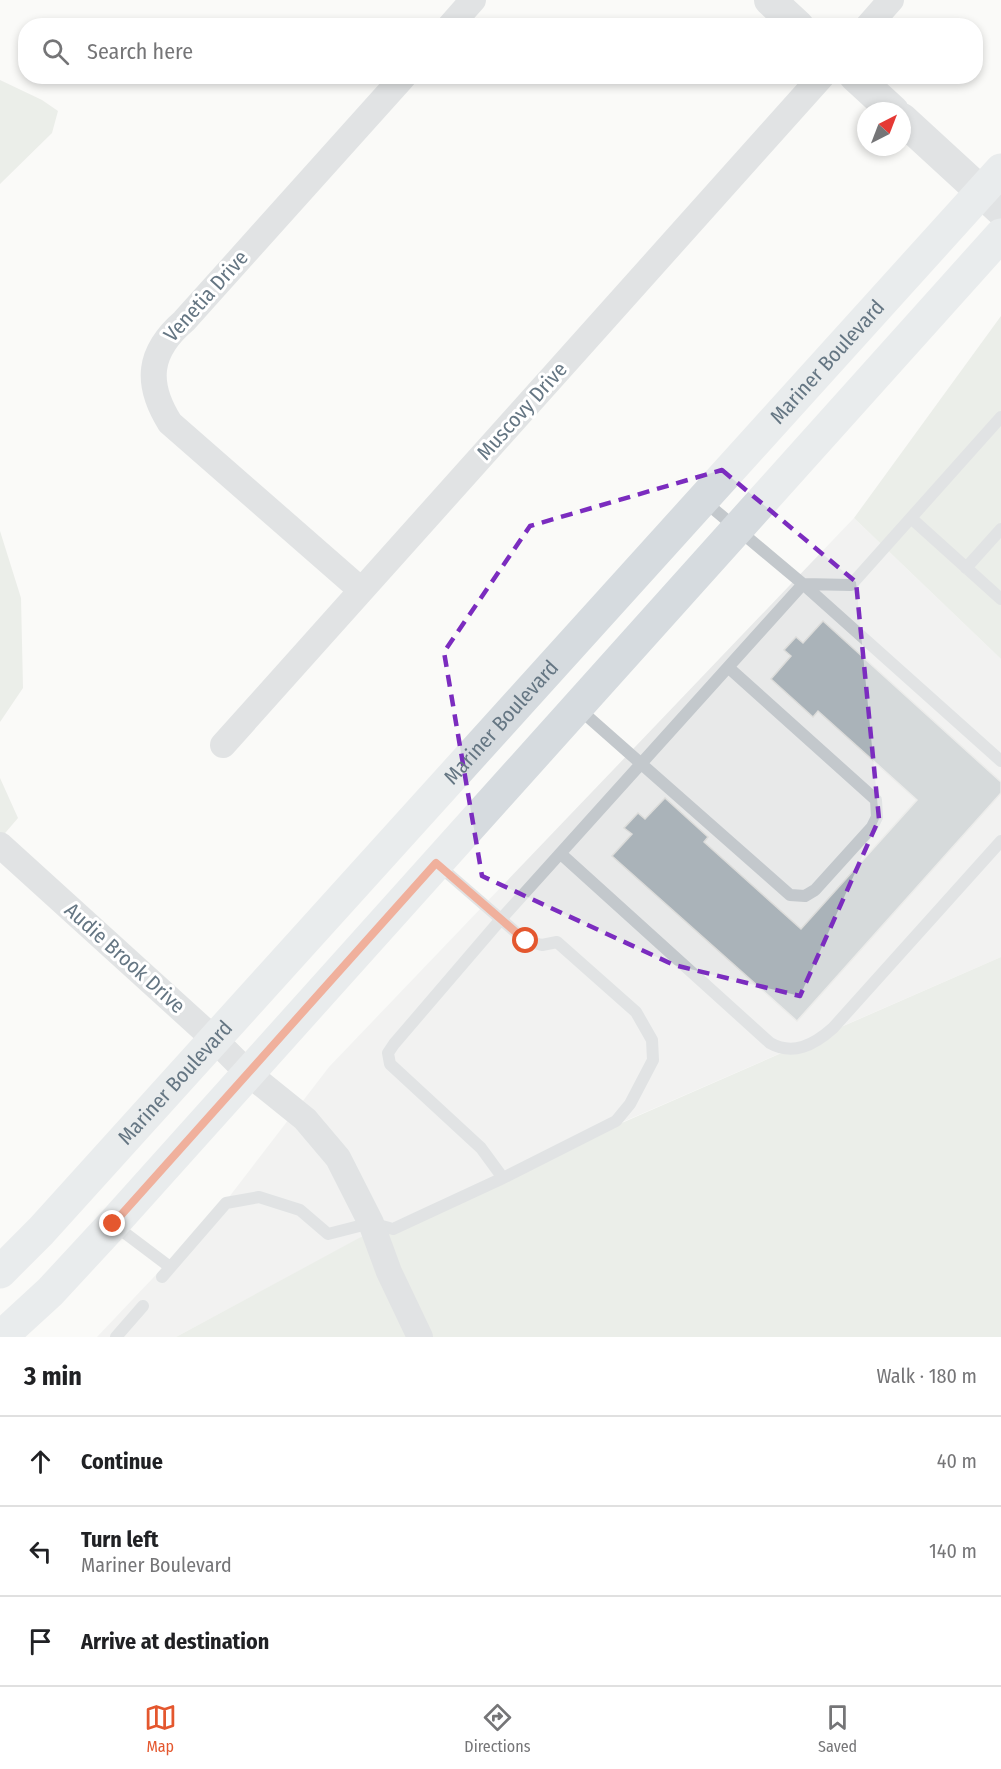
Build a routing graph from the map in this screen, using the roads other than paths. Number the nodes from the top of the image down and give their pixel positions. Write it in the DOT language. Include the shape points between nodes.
graph roads {
  1 [pos="473,0"];
  2 [pos="770,0"];
  3 [pos="891,0"];
  4 [pos="457,18"];
  5 [pos="789,18"];
  6 [pos="875,18"];
  7 [pos="397,84"];
  8 [pos="815,84"];
  9 [pos="864,84"];
  10 [pos="883,102"];
  11 [pos="911,126"];
  12 [pos="994,190"];
  13 [pos="1001,236"];
  14 [pos="1001,417"];
  15 [pos="703,500"];
  16 [pos="910,518"];
  17 [pos="738,528"];
  18 [pos="1001,529"];
  19 [pos="966,568"];
  20 [pos="803,584"];
  21 [pos="361,590"];
  22 [pos="1001,599"];
  23 [pos="729,668"];
  24 [pos="577,707"];
  25 [pos="223,745"];
  26 [pos="1001,761"];
  27 [pos="644,763"];
  28 [pos="1001,841"];
  29 [pos="0,845"];
  30 [pos="561,854"];
  31 [pos="436,863"];
  32 [pos="502,918"];
  33 [pos="215,1040"];
  34 [pos="248,1073"];
  35 [pos="503,1178"];
  36 [pos="371,1223"];
  37 [pos="113,1224"];
  38 [pos="0,1272"];
  39 [pos="143,1306"];
  40 [pos="13,1331"];
  41 [pos="116,1337"];
  42 [pos="420,1337"];
  1 -- 4 [label="street"];
  2 -- 5 [label="street"];
  3 -- 6 [label="street"];
  7 -- 21 [label="street, Venetia Drive" via="168,335 154,365 153,385 170,423"];
  8 -- 21 [label="street, Muscovy Drive"];
  9 -- 10 [label="street"];
  11 -- 12 [label="street"];
  12 -- 15 [label="main road, Mariner Boulevard"];
  13 -- 17 [label="main road, Mariner Boulevard"];
  14 -- 16 [label="lane"];
  15 -- 17 [label="lane"];
  15 -- 33 [label="main road, Mariner Boulevard"];
  16 -- 19 [label="lane"];
  16 -- 20 [label="lane" via="851,585"];
  17 -- 20 [label="lane"];
  17 -- 24 [label="main road, Mariner Boulevard"];
  18 -- 19 [label="lane"];
  19 -- 22 [label="lane"];
  20 -- 23 [label="lane"];
  20 -- 26 [label="lane"];
  21 -- 25 [label="street, Muscovy Drive"];
  23 -- 27 [label="lane"];
  23 -- 27 [label="lane" via="876,800 877,817 866,834 814,890 805,896 790,895"];
  24 -- 27 [label="lane"];
  24 -- 31 [label="main road, Mariner Boulevard"];
  27 -- 30 [label="lane"];
  28 -- 30 [label="lane" via="833,1028 804,1047 788,1050 770,1043"];
  29 -- 33 [label="street, Audie Brook Drive"];
  30 -- 32 [label="lane"];
  31 -- 32 [label="lane"];
  31 -- 34 [label="main road, Mariner Boulevard"];
  32 -- 35 [label="lane" via="388,1053 390,1064 481,1148"];
  32 -- 35 [label="lane" via="526,941 542,945 557,942 636,1012 652,1040 653,1060 630,1104 615,1121"];
  33 -- 34 [label="street, Audie Brook Drive"];
  33 -- 38 [label="main road, Mariner Boulevard"];
  34 -- 36 [label="street, Audie Brook Drive" via="305,1119 338,1158"];
  34 -- 37 [label="main road, Mariner Boulevard"];
  35 -- 36 [label="lane" via="393,1229"];
  36 -- 37 [label="lane" via="328,1234 300,1210 259,1197 226,1203 166,1272"];
  36 -- 42 [label="street, Audie Brook Drive"];
  37 -- 40 [label="main road, Mariner Boulevard"];
  39 -- 41 [label="lane"];
}
